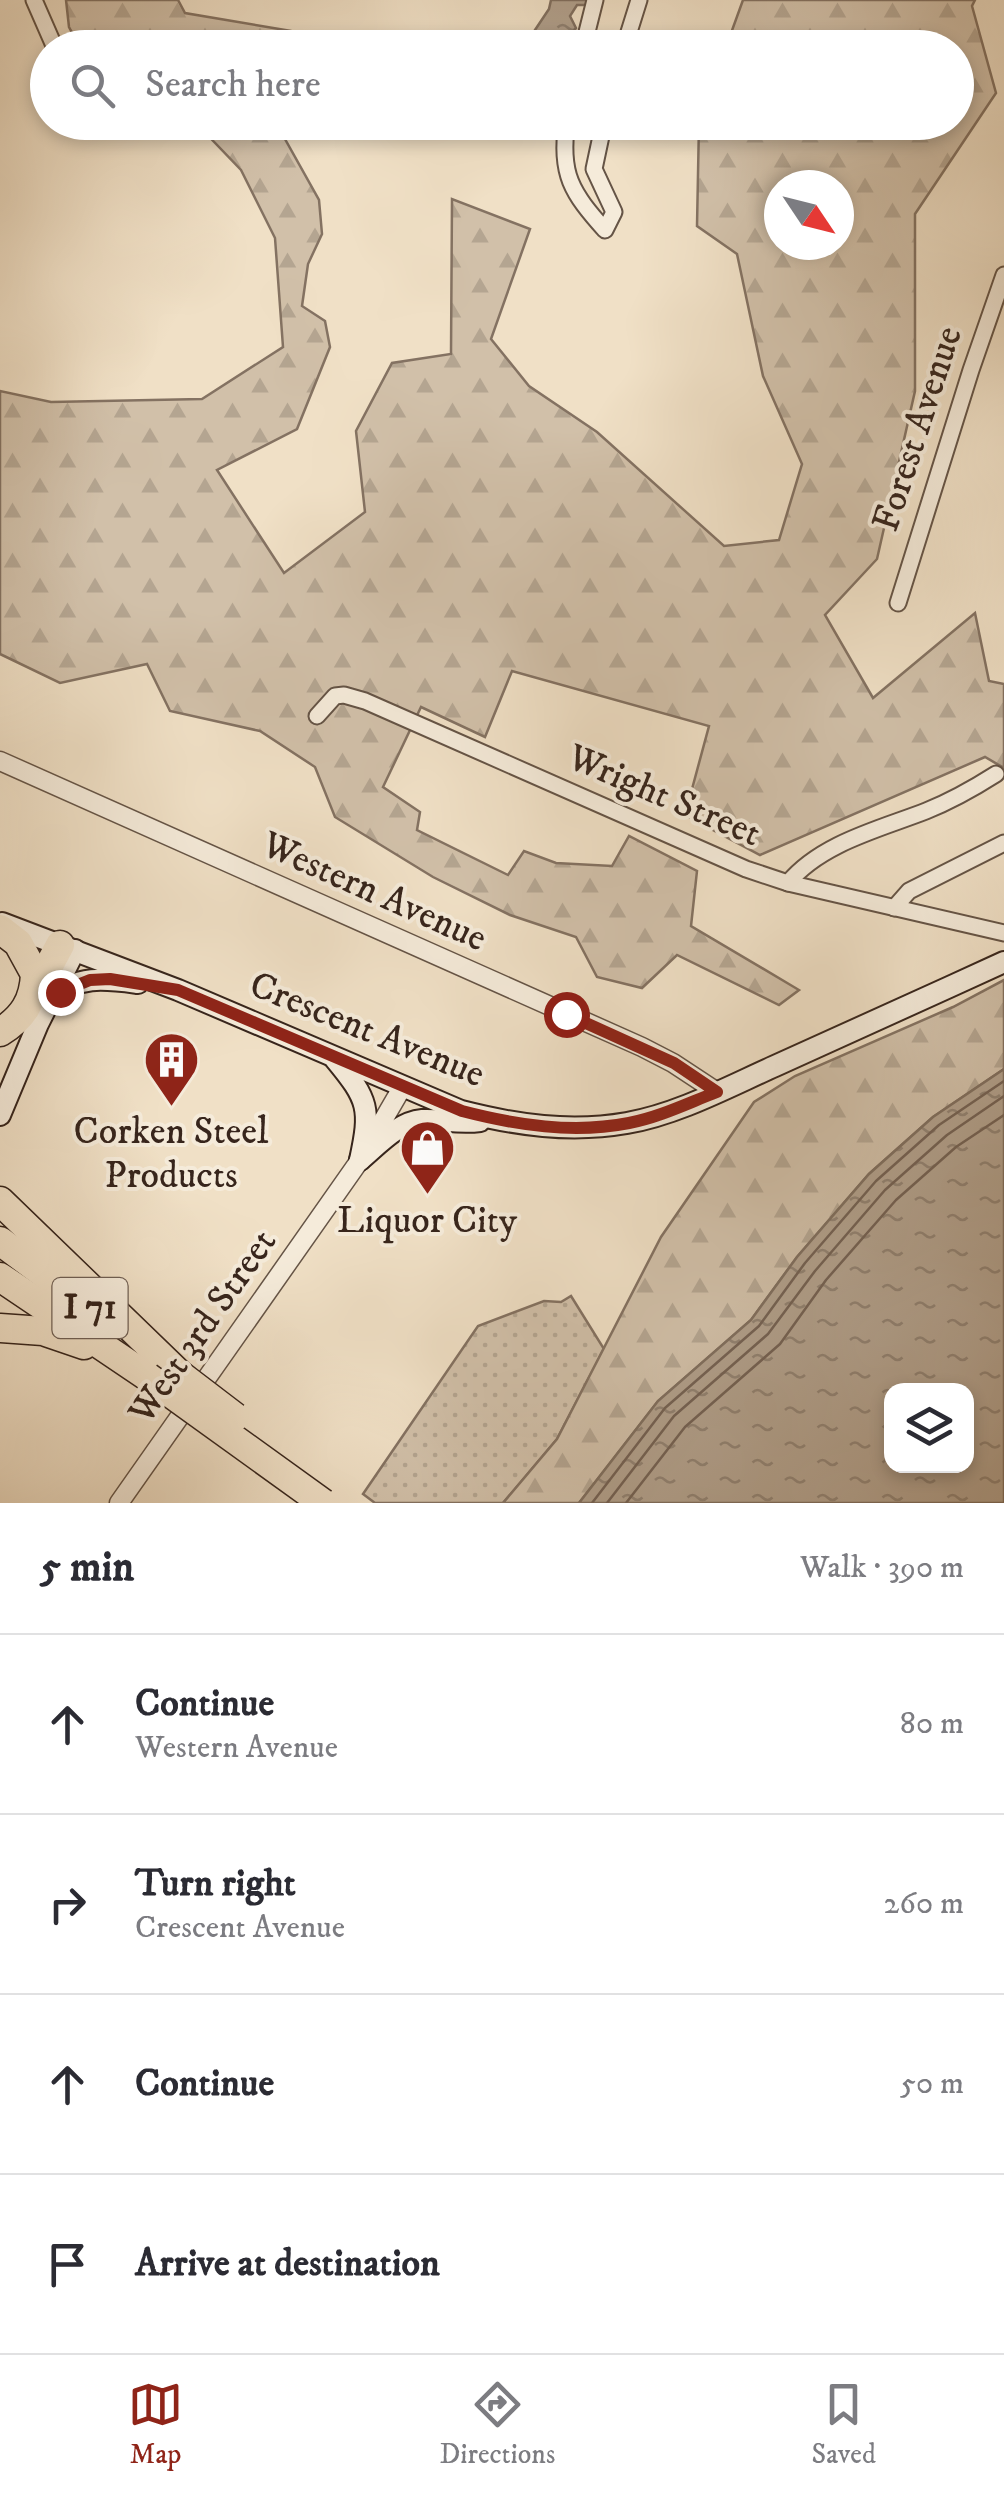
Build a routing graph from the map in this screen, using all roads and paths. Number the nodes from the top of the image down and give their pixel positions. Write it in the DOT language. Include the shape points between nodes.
graph roads {
  1 [pos="34,0"];
  2 [pos="595,0"];
  3 [pos="639,0"];
  4 [pos="47,30"];
  5 [pos="588,30"];
  6 [pos="630,30"];
  7 [pos="566,140"];
  8 [pos="600,140"];
  9 [pos="1004,274"];
  10 [pos="898,603"];
  11 [pos="318,716"];
  12 [pos="0,761"];
  13 [pos="996,774"];
  14 [pos="1004,843"];
  15 [pos="788,882"];
  16 [pos="894,908"];
  17 [pos="0,926"];
  18 [pos="1004,933"];
  19 [pos="67,947"];
  20 [pos="1004,962"];
  21 [pos="178,990"];
  22 [pos="38,1005"];
  23 [pos="0,1032"];
  24 [pos="331,1054"];
  25 [pos="403,1086"];
  26 [pos="717,1092"];
  27 [pos="0,1115"];
  28 [pos="492,1119"];
  29 [pos="360,1160"];
  30 [pos="0,1202"];
  31 [pos="0,1241"];
  32 [pos="0,1277"];
  33 [pos="0,1328"];
  34 [pos="180,1375"];
  35 [pos="148,1378"];
  36 [pos="119,1503"];
  37 [pos="323,1503"];
  38 [pos="348,1503"];
  1 -- 4 [label="street"];
  2 -- 5 [label="street"];
  3 -- 6 [label="street"];
  7 -- 8 [label="street" via="573,191 605,230 614,212 594,169"];
  9 -- 10 [label="street, Forest Avenue"];
  11 -- 15 [label="street, Wright Street" via="334,696 365,701 708,854"];
  12 -- 26 [label="street, Western Avenue" via="642,1047"];
  13 -- 15 [label="street" via="948,802 809,861"];
  14 -- 16 [label="street" via="909,890"];
  15 -- 16 [label="street, Wright Street"];
  16 -- 18 [label="street, Wright Street"];
  17 -- 19 [label="main road, Crescent Avenue"];
  17 -- 22 [label="highway" via="35,974"];
  19 -- 21 [label="main road, Crescent Avenue"];
  19 -- 22 [label="highway"];
  20 -- 26 [label="main road, Crescent Avenue"];
  21 -- 22 [label="main road" via="90,980"];
  21 -- 24 [label="main road, Crescent Avenue"];
  22 -- 23 [label="highway"];
  22 -- 27 [label="main road"];
  24 -- 25 [label="main road, Crescent Avenue"];
  24 -- 29 [label="main road" via="367,1110"];
  25 -- 28 [label="main road, Crescent Avenue"];
  25 -- 29 [label="street, West 3rd Street"];
  26 -- 28 [label="main road, Crescent Avenue" via="653,1116 584,1128"];
  28 -- 29 [label="main road" via="417,1120"];
  29 -- 36 [label="street, West 3rd Street"];
  30 -- 34 [label="highway"];
  31 -- 34 [label="highway, I 71"];
  32 -- 35 [label="highway, I 71"];
  33 -- 35 [label="highway" via="67,1338"];
  34 -- 38 [label="highway, I 71, bridge"];
  35 -- 37 [label="highway, I 71, bridge"];
}
